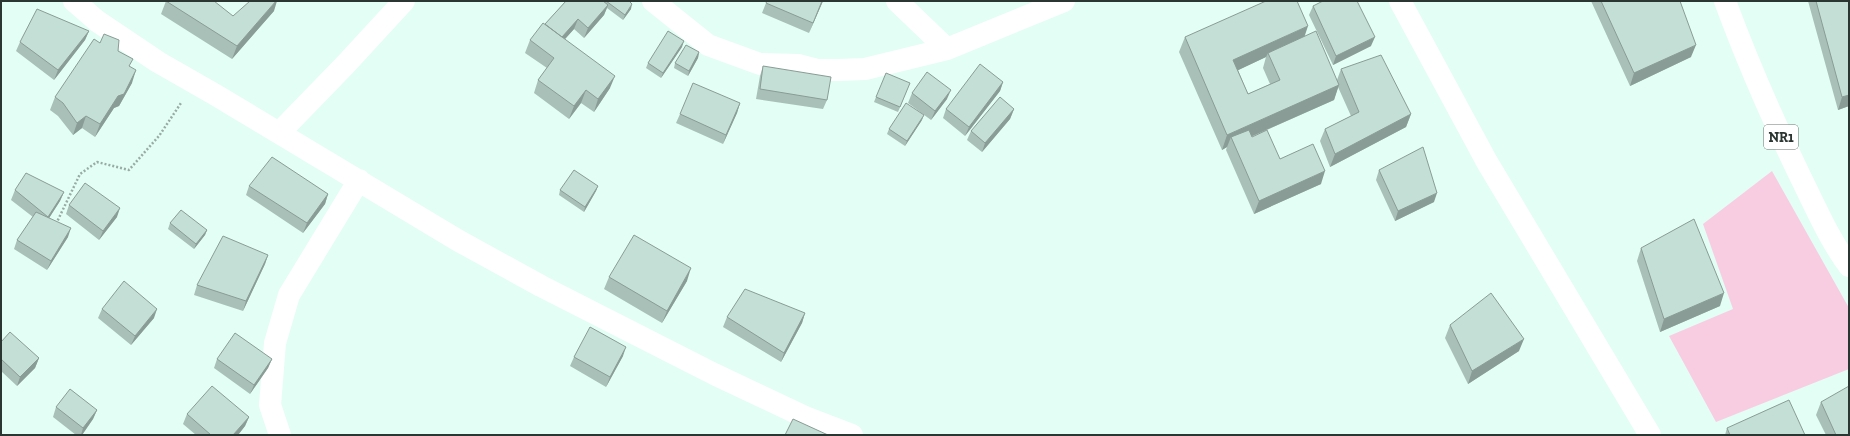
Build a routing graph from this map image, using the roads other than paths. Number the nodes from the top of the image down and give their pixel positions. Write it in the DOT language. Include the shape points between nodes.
graph roads {
  1 [pos="74,1"];
  2 [pos="404,1"];
  3 [pos="653,1"];
  4 [pos="897,1"];
  5 [pos="1064,1"];
  6 [pos="1400,1"];
  7 [pos="1725,1"];
  8 [pos="947,49"];
  9 [pos="279,132"];
  10 [pos="359,180"];
  11 [pos="1849,266"];
  12 [pos="280,435"];
  13 [pos="852,435"];
  14 [pos="1650,435"];
  1 -- 9 [label="main road" via="97,21 158,62"];
  2 -- 9 [label="main road"];
  3 -- 8 [label="main road" via="708,45 760,64 798,65 817,70 865,69"];
  4 -- 8 [label="main road"];
  5 -- 8 [label="main road"];
  6 -- 14 [label="main road" via="1487,162"];
  7 -- 11 [label="main road, NR1" via="1778,130 1834,245"];
  9 -- 10 [label="main road"];
  10 -- 12 [label="main road" via="289,295 275,343 270,405"];
  10 -- 13 [label="main road" via="459,241 541,286 714,374 805,417"];
}
